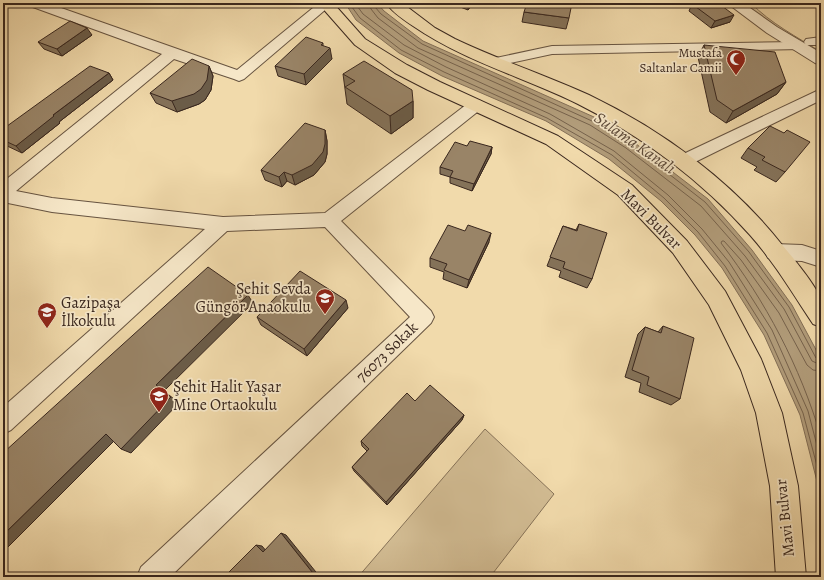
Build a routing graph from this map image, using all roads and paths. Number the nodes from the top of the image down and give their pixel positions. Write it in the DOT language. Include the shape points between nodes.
graph roads {
  1 [pos="35,3"];
  2 [pos="326,3"];
  3 [pos="393,3"];
  4 [pos="734,3"];
  5 [pos="759,3"];
  6 [pos="812,44"];
  7 [pos="172,53"];
  8 [pos="821,60"];
  9 [pos="496,62"];
  10 [pos="821,94"];
  11 [pos="476,105"];
  12 [pos="683,162"];
  13 [pos="3,194"];
  14 [pos="329,220"];
  15 [pos="223,224"];
  16 [pos="775,252"];
  17 [pos="821,259"];
  18 [pos="821,317"];
  19 [pos="3,422"];
  20 [pos="151,577"];
  21 [pos="791,577"];
  1 -- 7 [label="street"];
  2 -- 7 [label="street" via="239,76"];
  2 -- 11 [label="main road, Mavi Bulvar" via="360,42 401,69"];
  3 -- 9 [label="main road" via="424,29"];
  4 -- 6 [label="street" via="761,23"];
  5 -- 6 [label="street"];
  6 -- 8 [label="street"];
  6 -- 9 [label="street" via="552,50"];
  7 -- 13 [label="street"];
  9 -- 12 [label="main road" via="557,87 614,115 662,144"];
  10 -- 12 [label="street"];
  11 -- 14 [label="street"];
  11 -- 21 [label="main road, Mavi Bulvar" via="552,140 625,190 680,247 717,298 752,367 769,413 784,486"];
  12 -- 16 [label="main road" via="720,193"];
  13 -- 15 [label="street" via="52,205"];
  14 -- 15 [label="street"];
  14 -- 20 [label="street, 76073 Sokak" via="424,317"];
  15 -- 19 [label="street"];
  16 -- 17 [label="street" via="802,253"];
  16 -- 18 [label="main road"];
}
